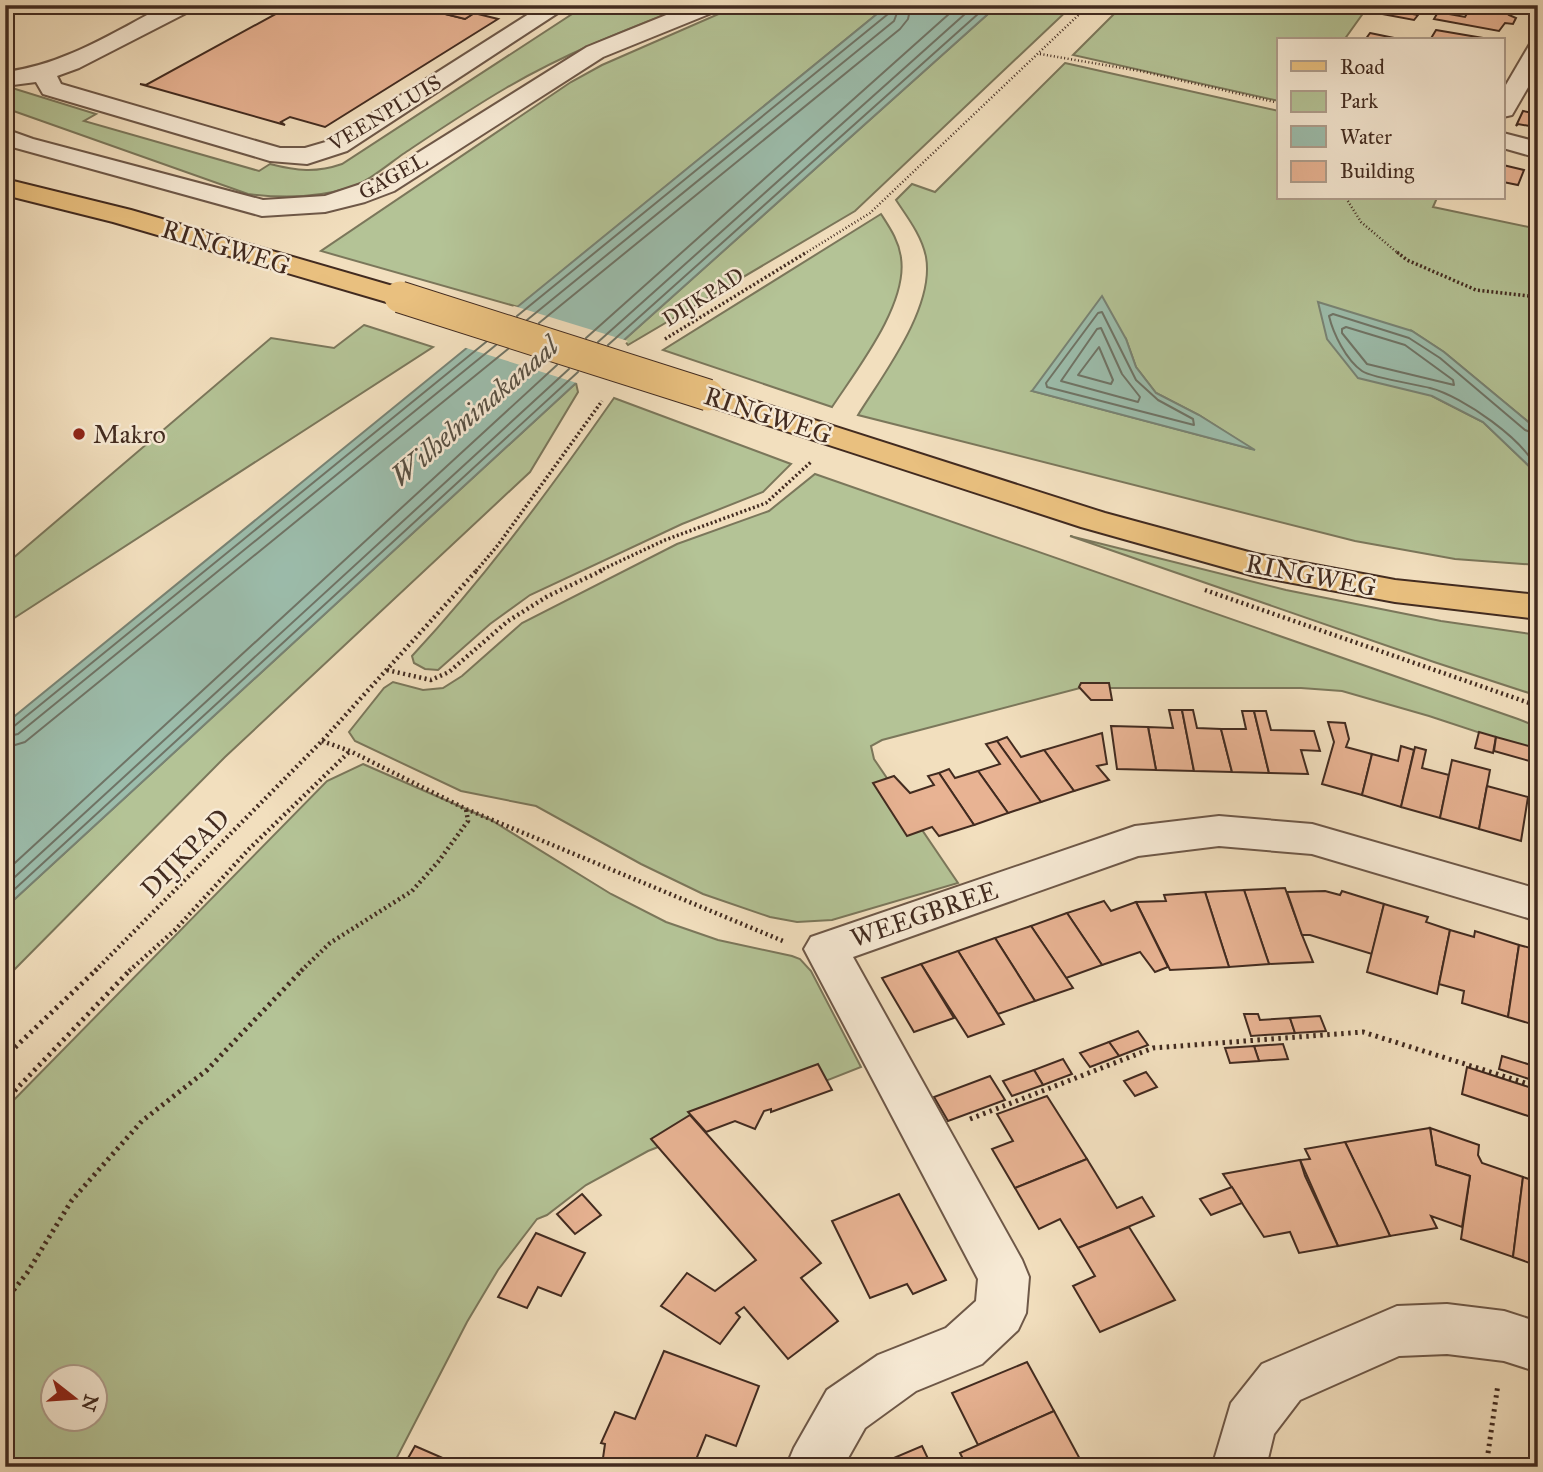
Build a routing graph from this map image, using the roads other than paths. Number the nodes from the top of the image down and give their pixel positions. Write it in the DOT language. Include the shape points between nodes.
graph roads {
  1 [pos="184,5"];
  2 [pos="559,5"];
  3 [pos="710,5"];
  4 [pos="1538,50"];
  5 [pos="44,73"];
  6 [pos="5,79"];
  7 [pos="1504,108"];
  8 [pos="5,136"];
  9 [pos="1504,140"];
  10 [pos="1538,150"];
  11 [pos="5,187"];
  12 [pos="1538,607"];
  13 [pos="1538,905"];
  14 [pos="1521,1341"];
  15 [pos="813,1467"];
  16 [pos="1240,1467"];
  1 -- 5 [label="street"];
  2 -- 5 [label="street, VEENPLUIS" via="338,146 307,156 279,156 51,89"];
  3 -- 8 [label="street, GAGEL" via="595,52 385,185 326,205 262,208"];
  4 -- 7 [label="street"];
  5 -- 6 [label="street"];
  9 -- 10 [label="street"];
  11 -- 12 [label="main road, RINGWEG, bridge" via="400,297 1093,520 1255,565 1395,592"];
  13 -- 15 [label="street, WEEGBREE" via="1312,839 1219,831 1135,841 826,949 1004,1278 1000,1313 964,1346 897,1373 846,1409"];
  14 -- 16 [label="street" via="1447,1329 1397,1331 1281,1382 1250,1422"];
}
